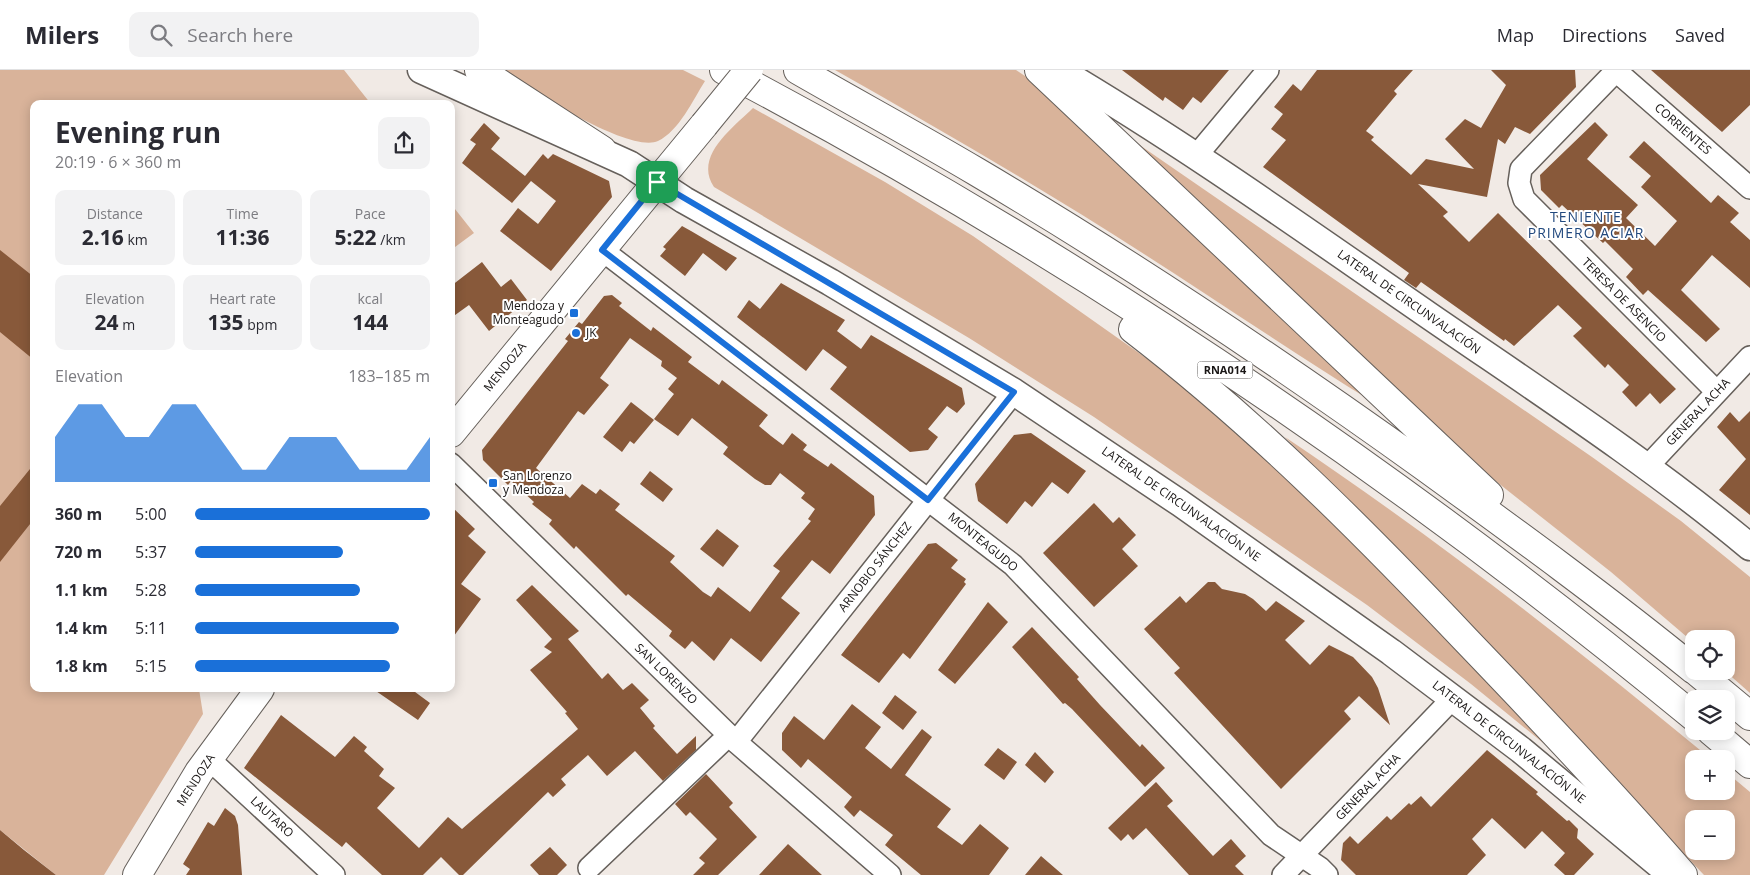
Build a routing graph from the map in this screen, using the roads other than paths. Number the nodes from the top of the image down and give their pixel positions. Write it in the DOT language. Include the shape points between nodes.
graph roads {
  1 [pos="421,70"];
  2 [pos="478,70"];
  3 [pos="724,70"];
  4 [pos="749,70"];
  5 [pos="798,70"];
  6 [pos="1039,70"];
  7 [pos="1059,70"];
  8 [pos="1268,70"];
  9 [pos="1618,71"];
  10 [pos="602,150"];
  11 [pos="1197,155"];
  12 [pos="657,182"];
  13 [pos="1750,188"];
  14 [pos="1000,225"];
  15 [pos="602,250"];
  16 [pos="1750,357"];
  17 [pos="1014,392"];
  18 [pos="1717,392"];
  19 [pos="455,428"];
  20 [pos="1647,467"];
  21 [pos="455,468"];
  22 [pos="928,500"];
  23 [pos="1750,547"];
  24 [pos="1616,607"];
  25 [pos="1685,662"];
  26 [pos="1707,680"];
  27 [pos="258,692"];
  28 [pos="1454,698"];
  29 [pos="1685,710"];
  30 [pos="1750,716"];
  31 [pos="732,739"];
  32 [pos="1722,740"];
  33 [pos="209,759"];
  34 [pos="1750,764"];
  35 [pos="1302,856"];
  36 [pos="589,868"];
  37 [pos="137,875"];
  38 [pos="334,875"];
  39 [pos="890,875"];
  40 [pos="1283,875"];
  41 [pos="1327,875"];
  42 [pos="1671,875"];
  43 [pos="1683,875"];
  1 -- 10 [label="street, LATERAL DE CIRCUNVALACIÓN NE"];
  2 -- 10 [label="main road"];
  3 -- 14 [label="main road, RNA014"];
  4 -- 12 [label="main road, MENDOZA, bridge"];
  5 -- 24 [label="main road, RNA014" via="978,172 1144,275 1328,398"];
  6 -- 24 [label="main road" via="1430,441"];
  7 -- 11 [label="street, LATERAL DE CIRCUNVALACIÓN"];
  8 -- 11 [label="street"];
  9 -- 13 [label="street, CORRIENTES"];
  9 -- 18 [label="street, TERESA DE ASENCIO" via="1521,169 1520,191 1524,199"];
  10 -- 12 [label="street, LATERAL DE CIRCUNVALACIÓN NE"];
  11 -- 20 [label="street, LATERAL DE CIRCUNVALACIÓN"];
  12 -- 15 [label="main road, MENDOZA"];
  12 -- 17 [label="street, LATERAL DE CIRCUNVALACIÓN NE"];
  14 -- 29 [label="main road, RNA014" via="1329,441 1536,593"];
  14 -- 43 [label="main road" via="1197,379 1289,460 1517,693"];
  15 -- 19 [label="main road, MENDOZA"];
  15 -- 22 [label="street, MONTEAGUDO"];
  16 -- 18 [label="street, GENERAL ACHA"];
  17 -- 22 [label="street, ARNOBIO SÁNCHEZ"];
  17 -- 28 [label="street, LATERAL DE CIRCUNVALACIÓN NE" via="1180,503"];
  18 -- 20 [label="street, GENERAL ACHA"];
  20 -- 23 [label="street, LATERAL DE CIRCUNVALACIÓN"];
  21 -- 31 [label="street, SAN LORENZO"];
  22 -- 31 [label="street, ARNOBIO SÁNCHEZ"];
  22 -- 35 [label="street, MONTEAGUDO" via="1013,565 1271,835"];
  24 -- 25 [label="main road, RNA014"];
  26 -- 30 [label="main road, RNA014"];
  27 -- 33 [label="main road, MENDOZA"];
  28 -- 35 [label="street, GENERAL ACHA"];
  28 -- 42 [label="street, LATERAL DE CIRCUNVALACIÓN NE" via="1586,802"];
  31 -- 36 [label="street, ARNOBIO SÁNCHEZ"];
  31 -- 39 [label="street, SAN LORENZO"];
  32 -- 34 [label="main road"];
  33 -- 37 [label="main road, MENDOZA"];
  33 -- 38 [label="street, LAUTARO"];
  35 -- 40 [label="street, GENERAL ACHA"];
  35 -- 41 [label="street, MONTEAGUDO"];
}
